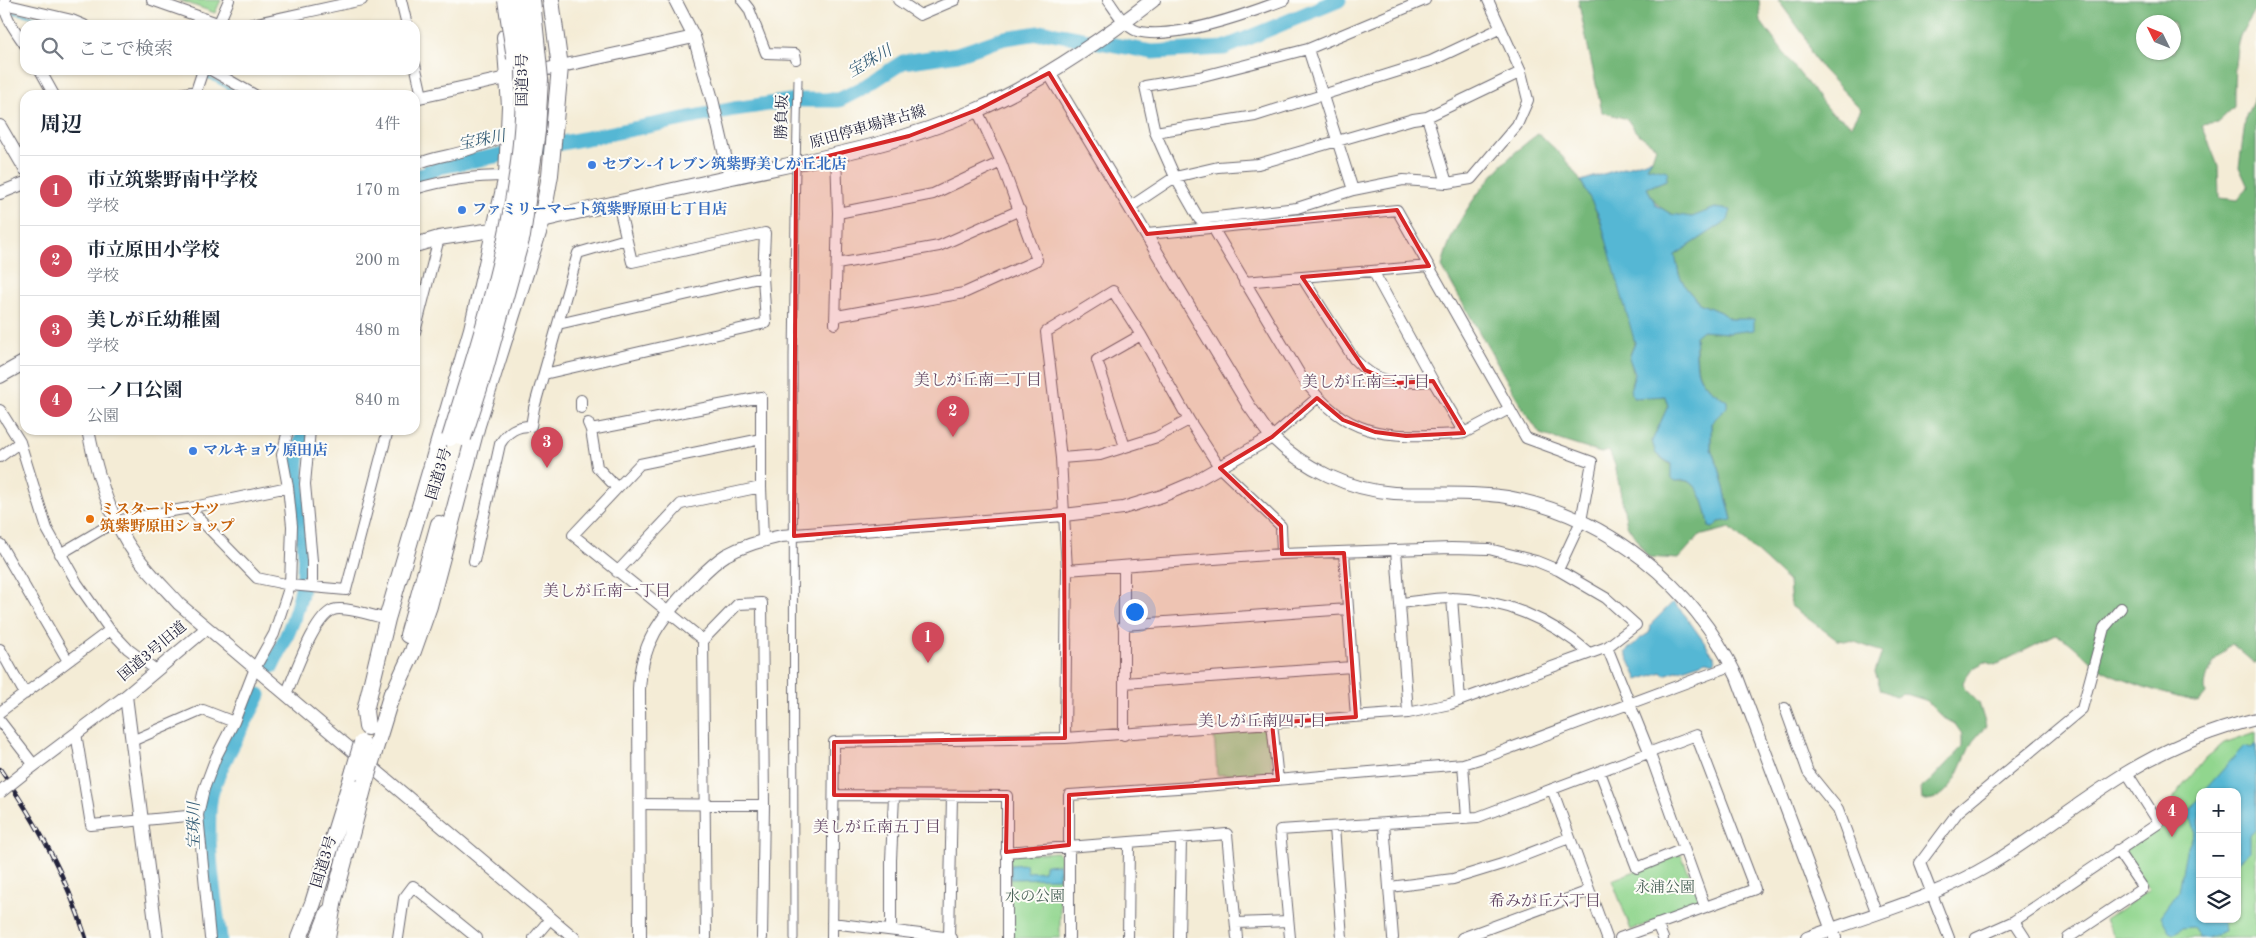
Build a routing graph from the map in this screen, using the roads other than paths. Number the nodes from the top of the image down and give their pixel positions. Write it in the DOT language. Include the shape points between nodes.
graph roads {
  1 [pos="152,0"];
  2 [pos="229,0"];
  3 [pos="362,0"];
  4 [pos="401,0"];
  5 [pos="500,0"];
  6 [pos="506,0"];
  7 [pos="519,0"];
  8 [pos="532,0"];
  9 [pos="542,0"];
  10 [pos="551,0"];
  11 [pos="676,0"];
  12 [pos="742,0"];
  13 [pos="898,0"];
  14 [pos="955,0"];
  15 [pos="1108,0"];
  16 [pos="1153,0"];
  17 [pos="1425,0"];
  18 [pos="1488,0"];
  19 [pos="1280,1"];
  20 [pos="3,3"];
  21 [pos="72,20"];
  22 [pos="206,20"];
  23 [pos="222,20"];
  24 [pos="280,20"];
  25 [pos="406,20"];
  26 [pos="1121,24"];
  27 [pos="1501,28"];
  28 [pos="20,37"];
  29 [pos="694,37"];
  30 [pos="1308,49"];
  31 [pos="796,59"];
  32 [pos="560,67"];
  33 [pos="1049,72"];
  34 [pos="1521,72"];
  35 [pos="43,75"];
  36 [pos="202,75"];
  37 [pos="220,75"];
  38 [pos="416,75"];
  39 [pos="508,77"];
  40 [pos="540,79"];
  41 [pos="798,79"];
  42 [pos="51,90"];
  43 [pos="196,90"];
  44 [pos="246,90"];
  45 [pos="417,90"];
  46 [pos="1322,95"];
  47 [pos="420,97"];
  48 [pos="977,110"];
  49 [pos="1427,117"];
  50 [pos="0,126"];
  51 [pos="1155,132"];
  52 [pos="508,137"];
  53 [pos="1337,141"];
  54 [pos="836,155"];
  55 [pos="20,160"];
  56 [pos="1001,162"];
  57 [pos="420,163"];
  58 [pos="508,170"];
  59 [pos="730,177"];
  60 [pos="1175,177"];
  61 [pos="1447,183"];
  62 [pos="20,185"];
  63 [pos="420,188"];
  64 [pos="1354,190"];
  65 [pos="0,193"];
  66 [pos="515,197"];
  67 [pos="618,203"];
  68 [pos="1130,207"];
  69 [pos="1020,210"];
  70 [pos="838,213"];
  71 [pos="542,220"];
  72 [pos="1213,228"];
  73 [pos="495,230"];
  74 [pos="1147,234"];
  75 [pos="439,238"];
  76 [pos="626,239"];
  77 [pos="420,243"];
  78 [pos="837,264"];
  79 [pos="1429,266"];
  80 [pos="1373,270"];
  81 [pos="763,277"];
  82 [pos="1302,277"];
  83 [pos="1244,282"];
  84 [pos="420,312"];
  85 [pos="558,324"];
  86 [pos="1141,335"];
  87 [pos="20,365"];
  88 [pos="544,374"];
  89 [pos="0,376"];
  90 [pos="1433,381"];
  91 [pos="1317,398"];
  92 [pos="1509,409"];
  93 [pos="0,410"];
  94 [pos="1188,420"];
  95 [pos="451,432"];
  96 [pos="1464,433"];
  97 [pos="89,435"];
  98 [pos="287,435"];
  99 [pos="310,435"];
  100 [pos="386,435"];
  101 [pos="1272,437"];
  102 [pos="761,439"];
  103 [pos="20,442"];
  104 [pos="1126,447"];
  105 [pos="0,457"];
  106 [pos="1061,458"];
  107 [pos="1220,468"];
  108 [pos="288,487"];
  109 [pos="761,487"];
  110 [pos="617,488"];
  111 [pos="189,508"];
  112 [pos="1064,515"];
  113 [pos="116,521"];
  114 [pos="1581,521"];
  115 [pos="794,536"];
  116 [pos="763,540"];
  117 [pos="0,544"];
  118 [pos="1396,550"];
  119 [pos="1344,553"];
  120 [pos="60,554"];
  121 [pos="1282,554"];
  122 [pos="474,561"];
  123 [pos="1124,566"];
  124 [pos="1067,570"];
  125 [pos="1558,570"];
  126 [pos="617,572"];
  127 [pos="290,585"];
  128 [pos="312,587"];
  129 [pos="1452,598"];
  130 [pos="1401,603"];
  131 [pos="1348,608"];
  132 [pos="2121,608"];
  133 [pos="666,612"];
  134 [pos="387,619"];
  135 [pos="1124,625"];
  136 [pos="207,628"];
  137 [pos="110,630"];
  138 [pos="703,640"];
  139 [pos="1607,647"];
  140 [pos="0,649"];
  141 [pos="1589,653"];
  142 [pos="68,662"];
  143 [pos="1731,666"];
  144 [pos="1352,667"];
  145 [pos="255,668"];
  146 [pos="156,670"];
  147 [pos="1124,683"];
  148 [pos="25,694"];
  149 [pos="286,694"];
  150 [pos="126,696"];
  151 [pos="1460,700"];
  152 [pos="389,703"];
  153 [pos="1630,703"];
  154 [pos="1785,708"];
  155 [pos="0,712"];
  156 [pos="1408,713"];
  157 [pos="1356,717"];
  158 [pos="2256,719"];
  159 [pos="0,720"];
  160 [pos="234,722"];
  161 [pos="1272,724"];
  162 [pos="367,727"];
  163 [pos="76,733"];
  164 [pos="1124,735"];
  165 [pos="1065,738"];
  166 [pos="132,741"];
  167 [pos="368,748"];
  168 [pos="1650,754"];
  169 [pos="1463,764"];
  170 [pos="30,768"];
  171 [pos="1600,772"];
  172 [pos="2127,773"];
  173 [pos="360,776"];
  174 [pos="1278,780"];
  175 [pos="1552,789"];
  176 [pos="0,792"];
  177 [pos="834,795"];
  178 [pos="894,796"];
  179 [pos="952,796"];
  180 [pos="640,804"];
  181 [pos="706,805"];
  182 [pos="764,805"];
  183 [pos="198,815"];
  184 [pos="1467,818"];
  185 [pos="142,822"];
  186 [pos="1384,824"];
  187 [pos="1334,826"];
  188 [pos="1569,838"];
  189 [pos="1181,840"];
  190 [pos="1129,843"];
  191 [pos="1070,845"];
  192 [pos="1683,849"];
  193 [pos="2117,850"];
  194 [pos="1006,852"];
  195 [pos="1390,887"];
  196 [pos="1589,891"];
  197 [pos="1933,893"];
  198 [pos="334,899"];
  199 [pos="313,903"];
  200 [pos="1705,907"];
  201 [pos="1877,914"];
  202 [pos="550,919"];
  203 [pos="1288,921"];
  204 [pos="2014,921"];
  205 [pos="832,923"];
  206 [pos="1236,923"];
  207 [pos="1657,924"];
  208 [pos="890,930"];
  209 [pos="1834,933"];
  210 [pos="157,938"];
  211 [pos="210,938"];
  212 [pos="299,938"];
  213 [pos="304,938"];
  214 [pos="318,938"];
  215 [pos="327,938"];
  216 [pos="398,938"];
  217 [pos="477,938"];
  218 [pos="534,938"];
  219 [pos="574,938"];
  220 [pos="640,938"];
  221 [pos="706,938"];
  222 [pos="762,938"];
  223 [pos="794,938"];
  224 [pos="832,938"];
  225 [pos="951,938"];
  226 [pos="1006,938"];
  227 [pos="1069,938"];
  228 [pos="1128,938"];
  229 [pos="1179,938"];
  230 [pos="1237,938"];
  231 [pos="1290,938"];
  232 [pos="1342,938"];
  233 [pos="1393,938"];
  234 [pos="1462,938"];
  235 [pos="1607,938"];
  236 [pos="1620,938"];
  237 [pos="1663,938"];
  238 [pos="1808,938"];
  239 [pos="1949,938"];
  240 [pos="1976,938"];
  241 [pos="2024,938"];
  242 [pos="2068,938"];
  1 -- 22 [label="street"];
  2 -- 23 [label="street"];
  3 -- 24 [label="street"];
  4 -- 25 [label="street"];
  5 -- 39 [label="highway"];
  6 -- 66 [label="highway, bridge" via="518,103"];
  7 -- 66 [label="highway, 国道3号, bridge" via="523,31 524,132"];
  8 -- 40 [label="highway, 国道3号, bridge"];
  9 -- 40 [label="highway" via="547,54"];
  10 -- 32 [label="highway"];
  11 -- 29 [label="street"];
  12 -- 31 [label="street" via="749,9 766,53 796,54"];
  13 -- 14 [label="street" via="920,15"];
  15 -- 26 [label="street"];
  16 -- 26 [label="main road, 原田停車場津古線"];
  17 -- 30 [label="street"];
  18 -- 27 [label="street"];
  19 -- 26 [label="street" via="1212,24 1160,33"];
  20 -- 21 [label="street"];
  20 -- 28 [label="street"];
  26 -- 33 [label="main road, 原田停車場津古線"];
  27 -- 34 [label="street"];
  27 -- 46 [label="street" via="1431,61"];
  29 -- 32 [label="street"];
  29 -- 59 [label="street"];
  30 -- 46 [label="street"];
  30 -- 51 [label="street" via="1199,77 1145,86"];
  32 -- 39 [label="street"];
  32 -- 71 [label="highway" via="550,175"];
  33 -- 48 [label="main road, 原田停車場津古線"];
  33 -- 68 [label="street"];
  34 -- 49 [label="street"];
  34 -- 61 [label="street" via="1528,100 1517,125 1471,178"];
  35 -- 42 [label="street"];
  36 -- 43 [label="street"];
  37 -- 44 [label="street"];
  38 -- 45 [label="street"];
  39 -- 47 [label="street"];
  39 -- 52 [label="highway"];
  40 -- 95 [label="highway, 国道3号, bridge" via="537,131 522,236 483,376"];
  41 -- 115 [label="street, 勝負坂, bridge"];
  46 -- 51 [label="street" via="1255,116"];
  46 -- 53 [label="street"];
  48 -- 54 [label="main road, 原田停車場津古線" via="909,136"];
  48 -- 56 [label="street"];
  49 -- 53 [label="street"];
  49 -- 61 [label="street"];
  50 -- 55 [label="street"];
  51 -- 60 [label="street"];
  52 -- 57 [label="street"];
  52 -- 58 [label="highway"];
  53 -- 60 [label="street" via="1258,164 1218,167"];
  53 -- 64 [label="street"];
  54 -- 59 [label="main road, 原田停車場津古線"];
  54 -- 70 [label="street"];
  56 -- 69 [label="street"];
  56 -- 70 [label="street" via="933,194"];
  58 -- 63 [label="street"];
  58 -- 73 [label="highway"];
  59 -- 67 [label="main road, 原田停車場津古線"];
  60 -- 64 [label="street" via="1199,219 1297,208"];
  60 -- 68 [label="street"];
  61 -- 64 [label="street" via="1403,180"];
  62 -- 65 [label="street"];
  66 -- 95 [label="highway, 国道3号, bridge" via="493,293"];
  67 -- 71 [label="main road, 原田停車場津古線"];
  67 -- 76 [label="street"];
  68 -- 74 [label="street"];
  69 -- 78 [label="street" via="939,246"];
  69 -- 78 [label="street" via="1037,260 964,292 836,320"];
  70 -- 78 [label="street"];
  71 -- 73 [label="main road, 原田停車場津古線"];
  71 -- 152 [label="highway" via="479,418 429,606"];
  72 -- 74 [label="street"];
  72 -- 79 [label="street" via="1397,210"];
  72 -- 83 [label="street"];
  73 -- 75 [label="main road, 原田停車場津古線"];
  73 -- 95 [label="highway"];
  74 -- 101 [label="street" via="1249,406"];
  75 -- 77 [label="main road, 原田停車場津古線"];
  75 -- 84 [label="street"];
  76 -- 81 [label="street" via="632,262 765,233"];
  76 -- 85 [label="street" via="578,253"];
  79 -- 80 [label="street"];
  79 -- 92 [label="street"];
  80 -- 82 [label="street"];
  80 -- 90 [label="street"];
  81 -- 85 [label="street"];
  81 -- 88 [label="street" via="766,323"];
  82 -- 83 [label="street"];
  82 -- 90 [label="street" via="1354,359 1365,370 1377,378 1396,383"];
  83 -- 91 [label="street"];
  85 -- 88 [label="street"];
  86 -- 94 [label="street"];
  86 -- 104 [label="street" via="1098,360"];
  86 -- 106 [label="street" via="1113,291 1046,332"];
  87 -- 89 [label="main road"];
  88 -- 122 [label="street" via="531,426 512,430 500,444"];
  90 -- 96 [label="street"];
  91 -- 96 [label="street" via="1343,420 1375,432 1406,436"];
  91 -- 101 [label="street"];
  92 -- 96 [label="street"];
  92 -- 114 [label="street" via="1526,438 1592,462"];
  93 -- 103 [label="street"];
  94 -- 104 [label="street" via="1157,437"];
  94 -- 107 [label="street"];
  95 -- 134 [label="highway"];
  95 -- 152 [label="highway, 国道3号"];
  95 -- 162 [label="highway, 国道3号"];
  97 -- 113 [label="street, 国道3号旧道" via="94,460"];
  98 -- 108 [label="street" via="282,455"];
  99 -- 128 [label="street" via="305,484"];
  100 -- 128 [label="street" via="346,590"];
  101 -- 107 [label="street"];
  101 -- 114 [label="street" via="1325,475 1366,488 1392,493 1462,492 1506,497"];
  102 -- 109 [label="street"];
  102 -- 110 [label="street" via="640,464"];
  102 -- 110 [label="street" via="762,397 589,426 597,467"];
  103 -- 105 [label="street"];
  103 -- 120 [label="street" via="47,529"];
  104 -- 106 [label="street" via="1100,455"];
  106 -- 112 [label="street"];
  107 -- 112 [label="street" via="1162,496 1123,508"];
  107 -- 121 [label="street" via="1281,526"];
  108 -- 111 [label="street"];
  108 -- 127 [label="street" via="292,526"];
  109 -- 116 [label="street"];
  109 -- 126 [label="street" via="681,504"];
  110 -- 126 [label="street" via="573,535"];
  111 -- 113 [label="street"];
  111 -- 127 [label="street" via="257,578"];
  112 -- 115 [label="street"];
  112 -- 124 [label="street"];
  113 -- 120 [label="street"];
  113 -- 136 [label="street, 国道3号旧道" via="149,572"];
  114 -- 125 [label="street"];
  114 -- 143 [label="street" via="1639,555 1676,589 1716,639"];
  115 -- 116 [label="street"];
  115 -- 223 [label="street, 勝負坂"];
  116 -- 133 [label="street" via="735,550 712,564"];
  117 -- 142 [label="street"];
  118 -- 119 [label="street"];
  118 -- 125 [label="street" via="1489,549"];
  118 -- 130 [label="street"];
  119 -- 121 [label="street"];
  119 -- 131 [label="street"];
  120 -- 137 [label="street"];
  121 -- 123 [label="street"];
  123 -- 124 [label="street"];
  123 -- 135 [label="street"];
  124 -- 165 [label="street"];
  125 -- 139 [label="street" via="1606,598 1636,625"];
  126 -- 133 [label="street"];
  127 -- 128 [label="street"];
  127 -- 145 [label="street" via="274,634"];
  129 -- 130 [label="street"];
  129 -- 141 [label="street" via="1493,602 1524,612 1562,632"];
  129 -- 151 [label="street"];
  130 -- 156 [label="street"];
  131 -- 135 [label="street"];
  131 -- 144 [label="street"];
  132 -- 197 [label="street" via="2104,628 2082,709 1958,812 1920,863"];
  133 -- 138 [label="street"];
  133 -- 180 [label="street" via="648,646 640,679"];
  134 -- 149 [label="street" via="333,610 321,620"];
  134 -- 162 [label="highway" via="365,711"];
  135 -- 147 [label="street"];
  136 -- 145 [label="street"];
  136 -- 146 [label="street, 国道3号旧道"];
  137 -- 142 [label="street"];
  137 -- 146 [label="street" via="128,649"];
  138 -- 181 [label="street"];
  138 -- 182 [label="street" via="738,604 762,603"];
  139 -- 141 [label="street"];
  139 -- 153 [label="street"];
  140 -- 148 [label="street"];
  141 -- 151 [label="street"];
  142 -- 148 [label="street"];
  143 -- 153 [label="street"];
  143 -- 209 [label="street"];
  144 -- 147 [label="street"];
  144 -- 157 [label="street"];
  145 -- 149 [label="street"];
  145 -- 160 [label="street"];
  146 -- 150 [label="street, 国道3号旧道"];
  147 -- 164 [label="street"];
  148 -- 155 [label="street"];
  149 -- 202 [label="street"];
  150 -- 163 [label="street"];
  150 -- 166 [label="street, 国道3号旧道"];
  151 -- 156 [label="street"];
  152 -- 167 [label="highway, 国道3号"];
  153 -- 168 [label="street"];
  153 -- 169 [label="street"];
  154 -- 201 [label="street" via="1808,772 1838,809"];
  156 -- 157 [label="street"];
  157 -- 161 [label="street"];
  158 -- 172 [label="street" via="2181,745"];
  159 -- 170 [label="street"];
  160 -- 166 [label="street" via="202,710"];
  160 -- 183 [label="street" via="216,757"];
  161 -- 164 [label="street"];
  161 -- 174 [label="street"];
  162 -- 167 [label="highway, 国道3号"];
  163 -- 170 [label="street"];
  163 -- 185 [label="street" via="91,826"];
  164 -- 165 [label="street"];
  165 -- 177 [label="street" via="834,742"];
  166 -- 185 [label="street, 国道3号旧道"];
  167 -- 173 [label="highway, 国道3号, bridge"];
  168 -- 171 [label="street"];
  168 -- 192 [label="street"];
  168 -- 200 [label="street" via="1696,735 1755,889"];
  169 -- 174 [label="street"];
  169 -- 184 [label="street"];
  170 -- 176 [label="street, bridge"];
  171 -- 175 [label="street"];
  171 -- 192 [label="street" via="1637,868"];
  172 -- 193 [label="street" via="2158,823"];
  172 -- 197 [label="street" via="1990,864"];
  173 -- 198 [label="highway, 国道3号"];
  173 -- 199 [label="highway, 国道3号"];
  174 -- 191 [label="street" via="1069,795"];
  175 -- 184 [label="street" via="1478,817"];
  175 -- 188 [label="street"];
  177 -- 178 [label="street"];
  177 -- 205 [label="street"];
  178 -- 179 [label="street"];
  178 -- 208 [label="street"];
  179 -- 194 [label="street" via="1007,796"];
  179 -- 225 [label="street"];
  180 -- 181 [label="street"];
  180 -- 220 [label="street"];
  181 -- 182 [label="street"];
  181 -- 221 [label="street"];
  182 -- 222 [label="street"];
  183 -- 185 [label="street"];
  183 -- 211 [label="street"];
  184 -- 186 [label="street"];
  185 -- 210 [label="street, 国道3号旧道"];
  186 -- 187 [label="street"];
  186 -- 195 [label="street"];
  187 -- 203 [label="street" via="1280,830"];
  187 -- 232 [label="street"];
  188 -- 195 [label="street" via="1452,879"];
  188 -- 196 [label="street"];
  189 -- 190 [label="street"];
  189 -- 206 [label="street" via="1227,834"];
  189 -- 229 [label="street"];
  190 -- 191 [label="street"];
  190 -- 228 [label="street"];
  191 -- 194 [label="street"];
  191 -- 227 [label="street"];
  192 -- 200 [label="street"];
  193 -- 204 [label="street"];
  193 -- 242 [label="street" via="2143,888"];
  194 -- 226 [label="street"];
  195 -- 233 [label="street"];
  196 -- 234 [label="street"];
  196 -- 235 [label="street"];
  197 -- 201 [label="street"];
  197 -- 239 [label="street"];
  198 -- 214 [label="main road"];
  198 -- 215 [label="highway, 国道3号"];
  199 -- 212 [label="highway, 国道3号"];
  199 -- 213 [label="main road"];
  200 -- 207 [label="street"];
  201 -- 209 [label="street"];
  202 -- 218 [label="street"];
  202 -- 219 [label="street"];
  203 -- 206 [label="street"];
  203 -- 231 [label="street"];
  204 -- 240 [label="street"];
  204 -- 241 [label="street"];
  205 -- 208 [label="street"];
  205 -- 224 [label="street"];
  206 -- 230 [label="street"];
  207 -- 236 [label="street"];
  207 -- 237 [label="street"];
  208 -- 225 [label="street"];
  209 -- 238 [label="street"];
  216 -- 217 [label="street" via="404,898 413,886"];
}
